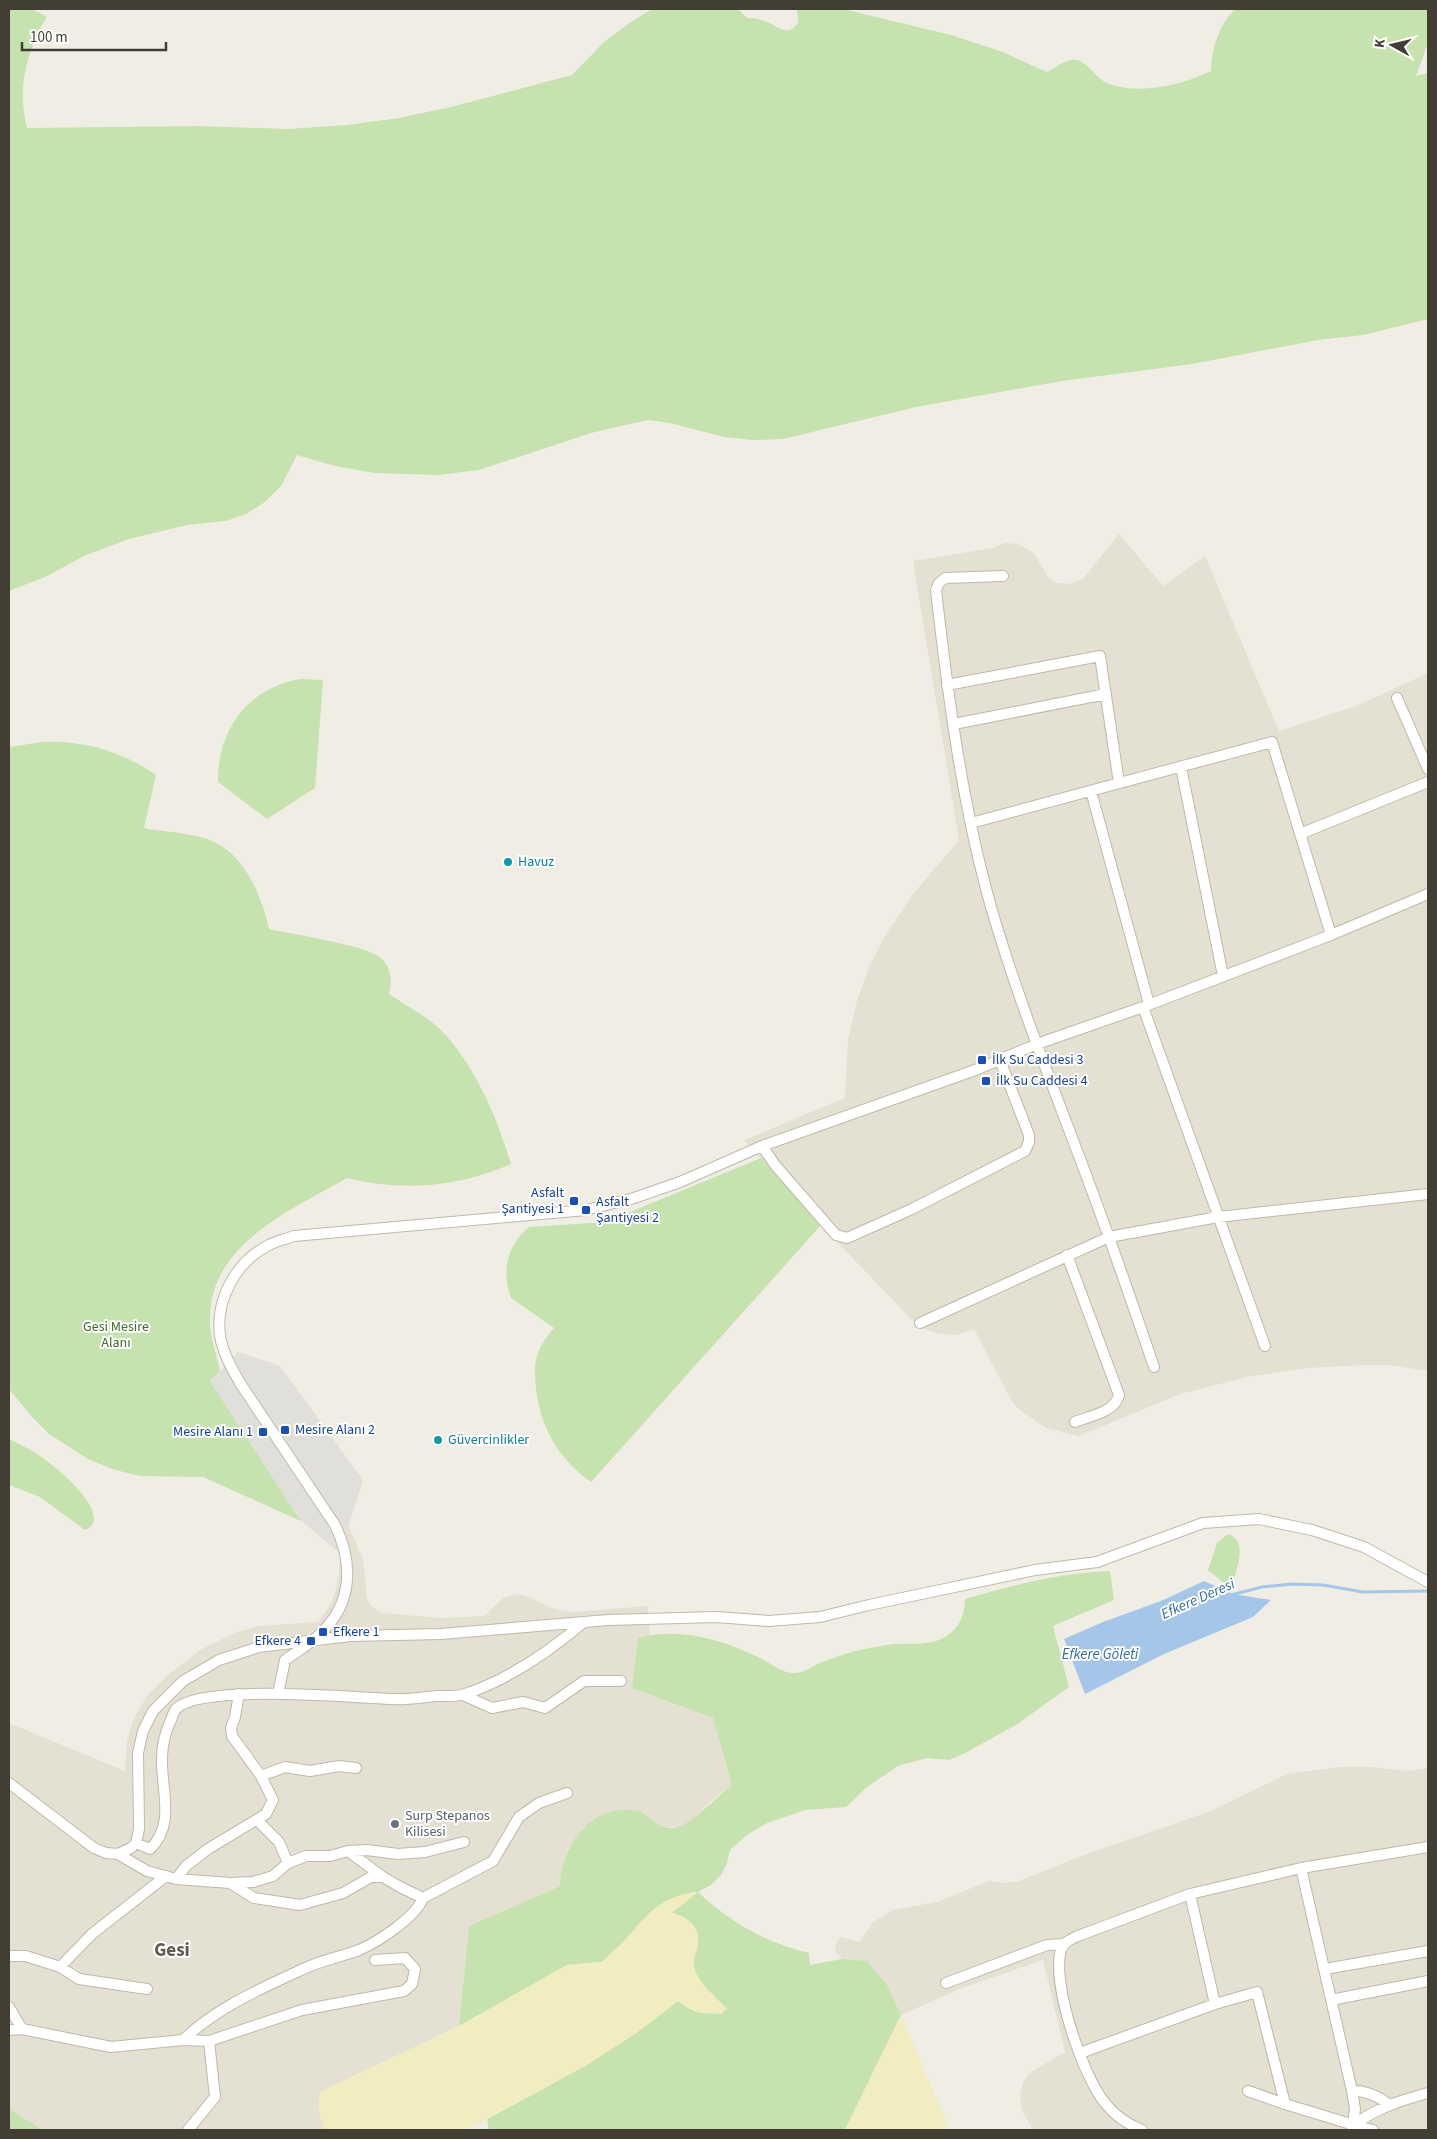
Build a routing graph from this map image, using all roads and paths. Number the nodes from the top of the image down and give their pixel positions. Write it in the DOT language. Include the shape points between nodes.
graph roads {
  1 [pos="1003,576"];
  2 [pos="947,685"];
  3 [pos="1106,694"];
  4 [pos="1397,698"];
  5 [pos="954,724"];
  6 [pos="1181,767"];
  7 [pos="1428,769"];
  8 [pos="1428,782"];
  9 [pos="1119,784"];
  10 [pos="1091,791"];
  11 [pos="970,823"];
  12 [pos="1300,834"];
  13 [pos="1428,894"];
  14 [pos="1331,935"];
  15 [pos="1223,976"];
  16 [pos="1146,1006"];
  17 [pos="1037,1044"];
  18 [pos="1000,1060"];
  19 [pos="762,1146"];
  20 [pos="1428,1194"];
  21 [pos="1218,1218"];
  22 [pos="1109,1237"];
  23 [pos="1067,1255"];
  24 [pos="920,1323"];
  25 [pos="1266,1346"];
  26 [pos="1154,1367"];
  27 [pos="1075,1422"];
  28 [pos="1428,1582"];
  29 [pos="584,1622"];
  30 [pos="311,1641"];
  31 [pos="620,1681"];
  32 [pos="239,1694"];
  33 [pos="278,1694"];
  34 [pos="463,1695"];
  35 [pos="356,1768"];
  36 [pos="261,1776"];
  37 [pos="9,1783"];
  38 [pos="567,1794"];
  39 [pos="257,1820"];
  40 [pos="464,1842"];
  41 [pos="136,1843"];
  42 [pos="1428,1847"];
  43 [pos="348,1852"];
  44 [pos="118,1854"];
  45 [pos="288,1863"];
  46 [pos="1301,1868"];
  47 [pos="383,1877"];
  48 [pos="171,1878"];
  49 [pos="230,1883"];
  50 [pos="1190,1894"];
  51 [pos="423,1898"];
  52 [pos="1064,1944"];
  53 [pos="1428,1951"];
  54 [pos="9,1956"];
  55 [pos="375,1960"];
  56 [pos="60,1967"];
  57 [pos="1325,1969"];
  58 [pos="1428,1981"];
  59 [pos="946,1983"];
  60 [pos="147,1989"];
  61 [pos="1331,2000"];
  62 [pos="1215,2004"];
  63 [pos="9,2007"];
  64 [pos="22,2028"];
  65 [pos="9,2030"];
  66 [pos="183,2040"];
  67 [pos="209,2041"];
  68 [pos="1080,2053"];
  69 [pos="1248,2091"];
  70 [pos="1352,2091"];
  71 [pos="1428,2093"];
  72 [pos="1285,2104"];
  73 [pos="1389,2105"];
  74 [pos="1353,2127"];
  75 [pos="188,2130"];
  76 [pos="1142,2130"];
  77 [pos="1373,2130"];
  1 -- 2 [label="street" via="945,578 937,586"];
  2 -- 3 [label="street" via="1100,656"];
  2 -- 5 [label="street"];
  3 -- 5 [label="street"];
  3 -- 9 [label="street"];
  4 -- 7 [label="street"];
  5 -- 11 [label="street"];
  6 -- 9 [label="street"];
  6 -- 12 [label="street" via="1272,742"];
  6 -- 15 [label="street"];
  8 -- 12 [label="street"];
  9 -- 10 [label="street"];
  10 -- 11 [label="street"];
  10 -- 16 [label="street"];
  11 -- 17 [label="street" via="992,907"];
  12 -- 14 [label="street"];
  13 -- 14 [label="street"];
  14 -- 15 [label="street"];
  15 -- 16 [label="street"];
  16 -- 17 [label="street"];
  16 -- 21 [label="street"];
  17 -- 18 [label="street"];
  17 -- 22 [label="street"];
  18 -- 19 [label="street"];
  18 -- 19 [label="street" via="1029,1135 1025,1151 847,1238 836,1235 774,1165"];
  19 -- 30 [label="street" via="680,1182 586,1210 294,1236 269,1245 234,1275 220,1311 221,1339 228,1362 335,1525 344,1545 347,1589 338,1612 323,1632"];
  20 -- 21 [label="street"];
  21 -- 22 [label="street"];
  21 -- 25 [label="street"];
  22 -- 23 [label="street"];
  22 -- 26 [label="street"];
  23 -- 24 [label="street"];
  23 -- 27 [label="street" via="1119,1395 1112,1407"];
  28 -- 29 [label="street" via="1364,1547 1312,1530 1259,1520 1203,1523 1097,1562 1035,1570 820,1617 769,1621 716,1617"];
  29 -- 30 [label="street"];
  29 -- 34 [label="street" via="561,1642 514,1671"];
  30 -- 33 [label="street" via="285,1660"];
  30 -- 41 [label="street" via="259,1647 219,1660 182,1681 153,1711 143,1731 138,1752 139,1829"];
  31 -- 34 [label="street" via="584,1680 545,1708 523,1702 492,1708"];
  32 -- 33 [label="street"];
  32 -- 36 [label="street" via="232,1736"];
  32 -- 41 [label="street" via="188,1701 176,1709 167,1730 162,1759 166,1805 163,1832 150,1849"];
  33 -- 34 [label="street" via="396,1700"];
  35 -- 36 [label="street" via="339,1766 310,1771 285,1767"];
  36 -- 39 [label="street" via="273,1800 266,1814"];
  37 -- 44 [label="street" via="94,1848"];
  38 -- 51 [label="street" via="539,1803 518,1817 493,1861"];
  39 -- 45 [label="street" via="279,1842"];
  39 -- 48 [label="street" via="208,1849"];
  40 -- 43 [label="street" via="425,1852"];
  41 -- 44 [label="street"];
  42 -- 46 [label="street"];
  43 -- 45 [label="street" via="306,1856"];
  43 -- 47 [label="street"];
  44 -- 48 [label="street" via="147,1871"];
  45 -- 49 [label="street" via="273,1876 254,1882"];
  46 -- 50 [label="street"];
  46 -- 57 [label="street"];
  47 -- 49 [label="street" via="370,1877 343,1892 300,1905 254,1898"];
  47 -- 51 [label="street"];
  48 -- 49 [label="street"];
  48 -- 56 [label="street" via="92,1934"];
  50 -- 52 [label="street"];
  50 -- 62 [label="street"];
  51 -- 66 [label="street" via="420,1906 404,1922 361,1949 303,1968 248,1995 201,2022"];
  52 -- 59 [label="street" via="1047,1945"];
  52 -- 68 [label="street" via="1060,1960 1062,1995"];
  53 -- 57 [label="street"];
  54 -- 56 [label="street" via="26,1956"];
  55 -- 67 [label="street" via="405,1958 415,1969 412,1984 404,1991 302,2010"];
  56 -- 60 [label="street" via="79,1979"];
  57 -- 61 [label="street"];
  58 -- 61 [label="street"];
  61 -- 70 [label="street"];
  62 -- 68 [label="street"];
  62 -- 72 [label="street" via="1257,1992"];
  63 -- 64 [label="street"];
  64 -- 65 [label="street"];
  64 -- 66 [label="street" via="111,2047"];
  66 -- 67 [label="street"];
  67 -- 75 [label="street" via="215,2097"];
  68 -- 76 [label="street" via="1095,2089 1106,2104 1120,2119"];
  69 -- 72 [label="street"];
  70 -- 73 [label="street" via="1358,2090 1385,2100"];
  70 -- 74 [label="street"];
  71 -- 73 [label="street"];
  72 -- 74 [label="street"];
  73 -- 74 [label="street" via="1366,2116"];
  74 -- 77 [label="street"];
}
